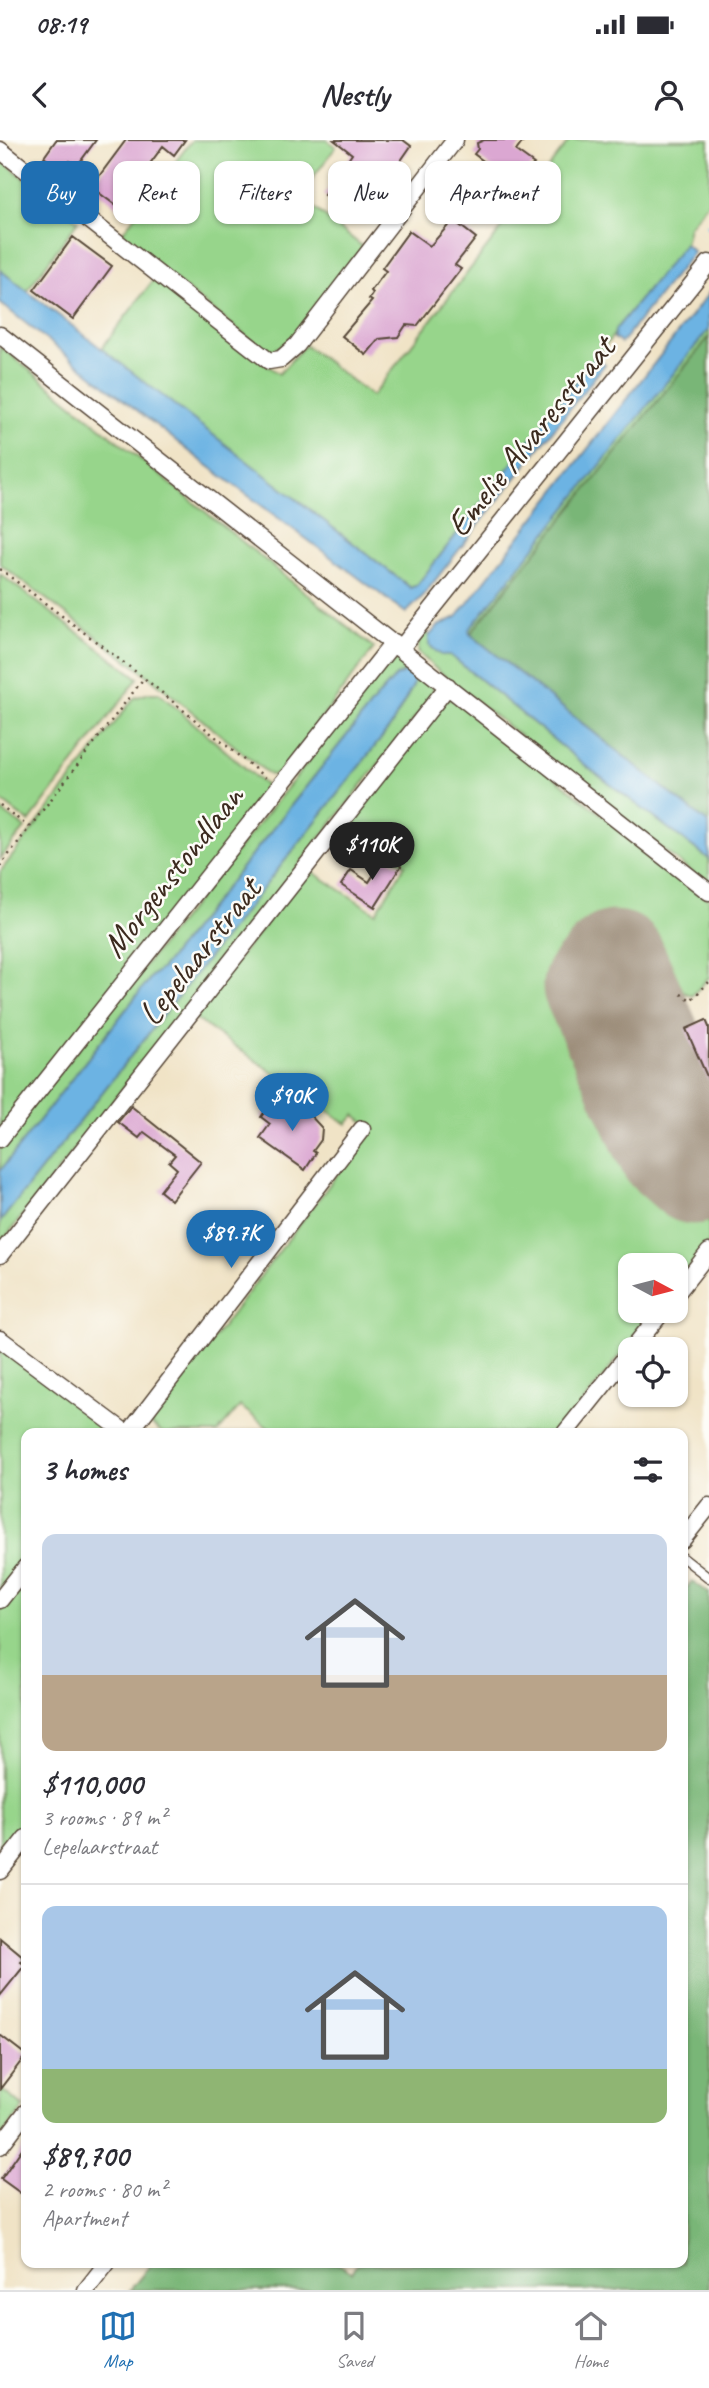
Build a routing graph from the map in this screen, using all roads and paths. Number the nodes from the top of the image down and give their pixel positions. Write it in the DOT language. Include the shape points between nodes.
graph roads {
  1 [pos="454,140"];
  2 [pos="0,150"];
  3 [pos="709,263"];
  4 [pos="0,335"];
  5 [pos="0,569"];
  6 [pos="398,645"];
  7 [pos="144,678"];
  8 [pos="448,686"];
  9 [pos="278,787"];
  10 [pos="0,805"];
  11 [pos="30,828"];
  12 [pos="0,866"];
  13 [pos="709,892"];
  14 [pos="709,982"];
  15 [pos="681,994"];
  16 [pos="362,1129"];
  17 [pos="0,1139"];
  18 [pos="709,1252"];
  19 [pos="0,1255"];
  20 [pos="688,1279"];
  21 [pos="653,1323"];
  22 [pos="642,1337"];
  23 [pos="0,1339"];
  24 [pos="618,1367"];
  25 [pos="120,1428"];
  26 [pos="131,1428"];
  27 [pos="569,1428"];
  28 [pos="709,1506"];
  29 [pos="688,1532"];
  30 [pos="688,1561"];
  31 [pos="21,1573"];
  32 [pos="709,1578"];
  33 [pos="0,1600"];
  34 [pos="21,1844"];
  35 [pos="0,1871"];
  36 [pos="21,2119"];
  37 [pos="0,2146"];
  38 [pos="103,2268"];
  39 [pos="86,2290"];
  1 -- 2 [label="street" via="297,345 281,359 269,360"];
  3 -- 6 [label="street, Emelie Alvaresstraat"];
  4 -- 6 [label="street"];
  5 -- 7 [label="path"];
  6 -- 8 [label="street"];
  6 -- 9 [label="street, Morgenstondlaan"];
  7 -- 9 [label="path"];
  7 -- 11 [label="path"];
  8 -- 13 [label="street"];
  8 -- 19 [label="street, Lepelaarstraat"];
  9 -- 17 [label="street, Morgenstondlaan"];
  10 -- 11 [label="path"];
  11 -- 12 [label="path"];
  14 -- 15 [label="path" via="691,1000"];
  16 -- 26 [label="street"];
  18 -- 20 [label="street"];
  21 -- 22 [label="street"];
  23 -- 25 [label="street"];
  24 -- 27 [label="street"];
  28 -- 29 [label="street"];
  30 -- 32 [label="lane"];
  31 -- 33 [label="street"];
  34 -- 35 [label="street"];
  36 -- 37 [label="street"];
  38 -- 39 [label="street"];
}
